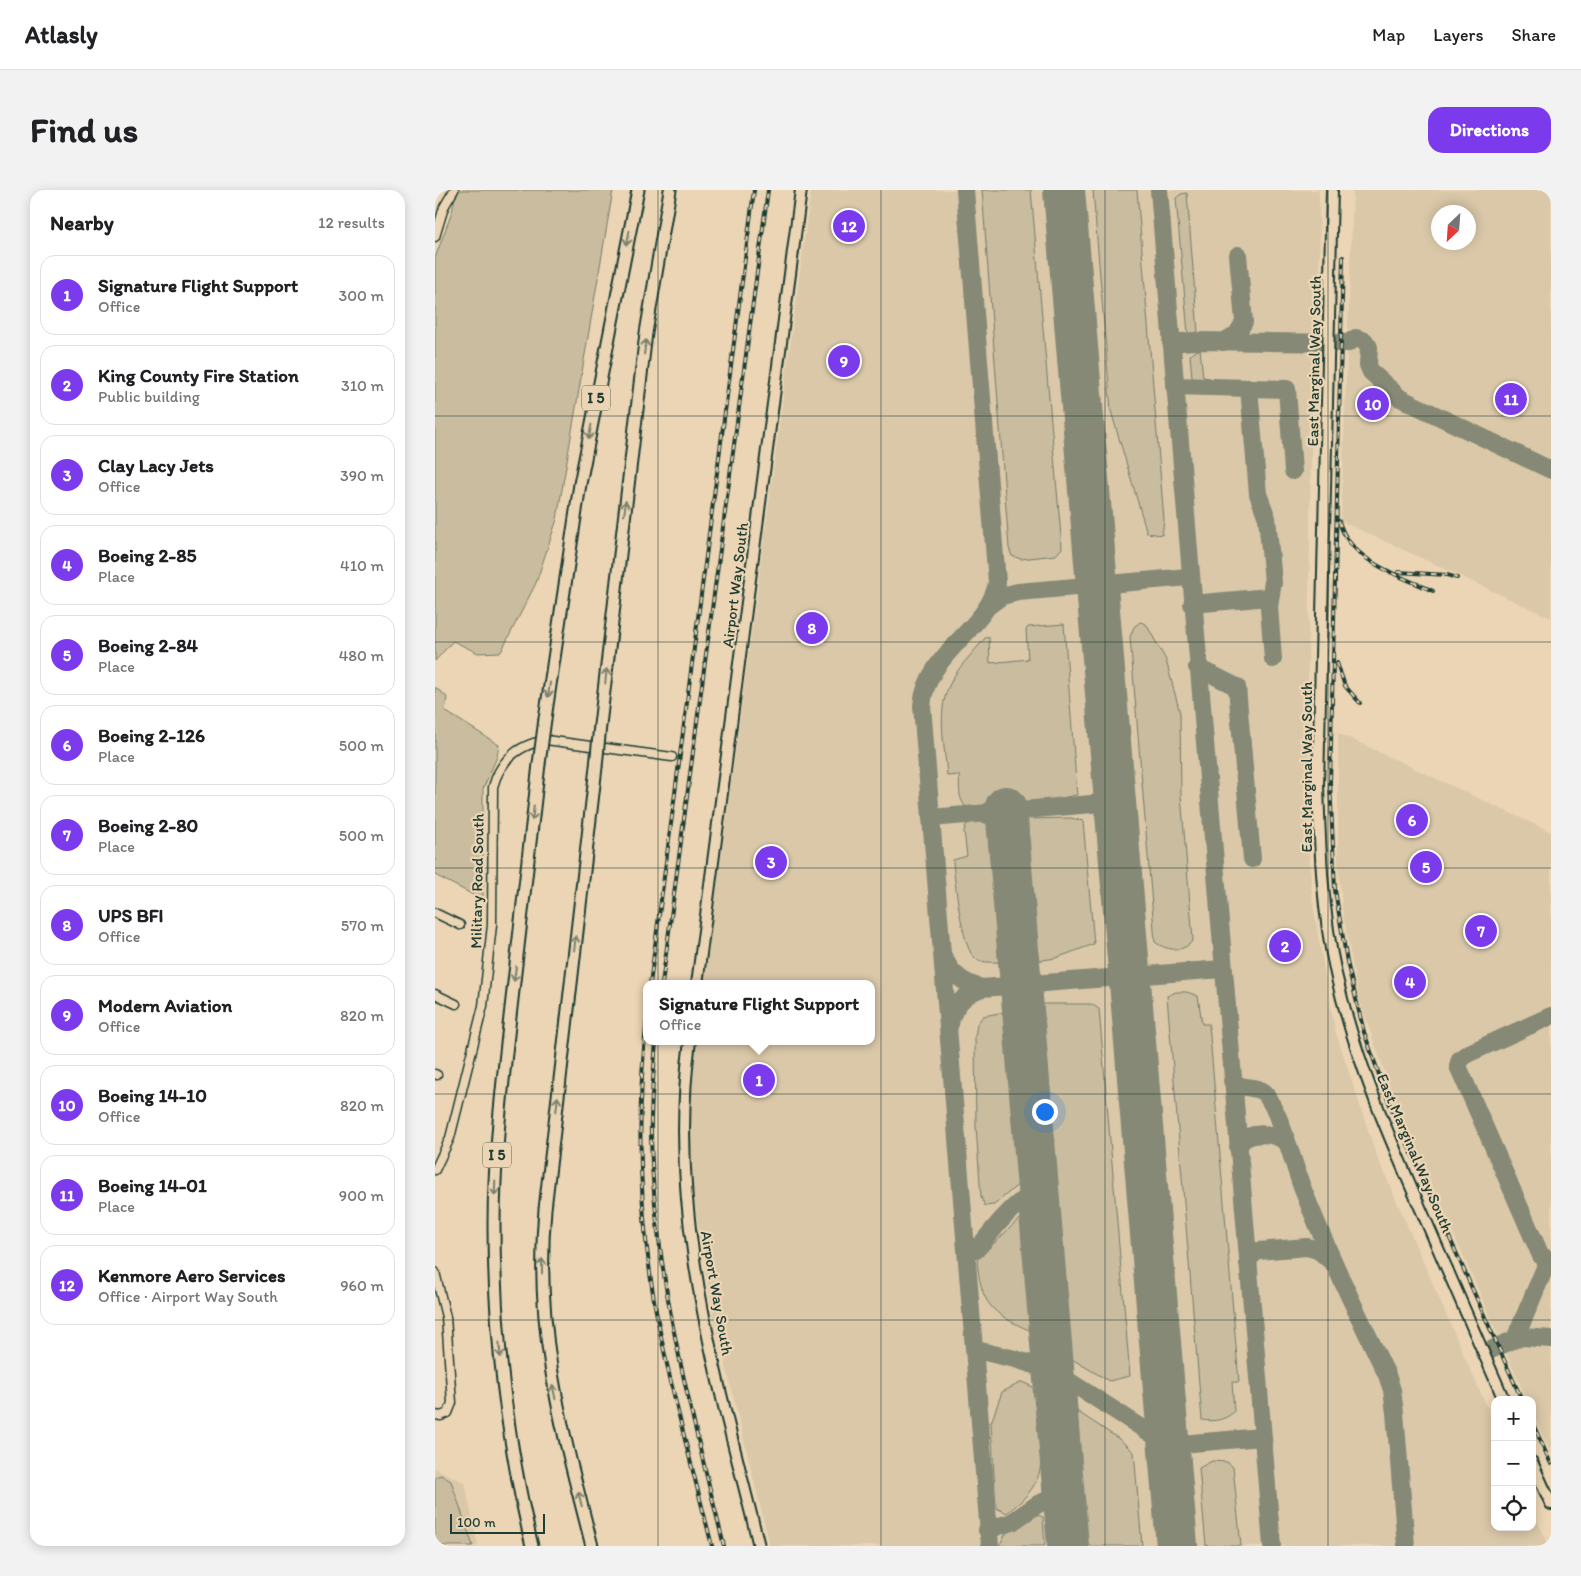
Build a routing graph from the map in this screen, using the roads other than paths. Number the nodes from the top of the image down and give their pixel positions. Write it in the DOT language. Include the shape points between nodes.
graph roads {
  1 [pos="638,190"];
  2 [pos="670,190"];
  3 [pos="801,190"];
  4 [pos="1332,190"];
  5 [pos="452,191"];
  6 [pos="435,237"];
  7 [pos="672,757"];
  8 [pos="436,916"];
  9 [pos="460,925"];
  10 [pos="698,980"];
  11 [pos="435,994"];
  12 [pos="456,1004"];
  13 [pos="689,1045"];
  14 [pos="439,1155"];
  15 [pos="435,1170"];
  16 [pos="435,1272"];
  17 [pos="438,1294"];
  18 [pos="1502,1396"];
  19 [pos="435,1414"];
  20 [pos="1536,1471"];
  21 [pos="1551,1504"];
  22 [pos="532,1546"];
  23 [pos="592,1546"];
  24 [pos="759,1546"];
  1 -- 22 [label="highway, I 5, one-way, bridge" via="580,484 545,719 499,1124 494,1224 497,1314 504,1394"];
  23 -- 2 [label="highway, one-way, bridge" via="552,1382 542,1267 545,1209 646,333"];
  3 -- 10 [label="main road, Airport Way South"];
  4 -- 18 [label="main road, East Marginal Way South" via="1318,785 1326,917 1336,973 1361,1061 1405,1173"];
  5 -- 6 [label="street"];
  7 -- 14 [label="street, Military Road South" via="546,740 517,750 498,771 492,803 489,970 479,1028 450,1138"];
  8 -- 9 [label="street"];
  11 -- 12 [label="street"];
  13 -- 24 [label="main road, Airport Way South" via="683,1125 693,1256 709,1343"];
  14 -- 15 [label="street, Military Road South"];
  16 -- 17 [label="street"];
  17 -- 19 [label="street" via="449,1343 453,1403 445,1415"];
  20 -- 21 [label="main road"];
}
